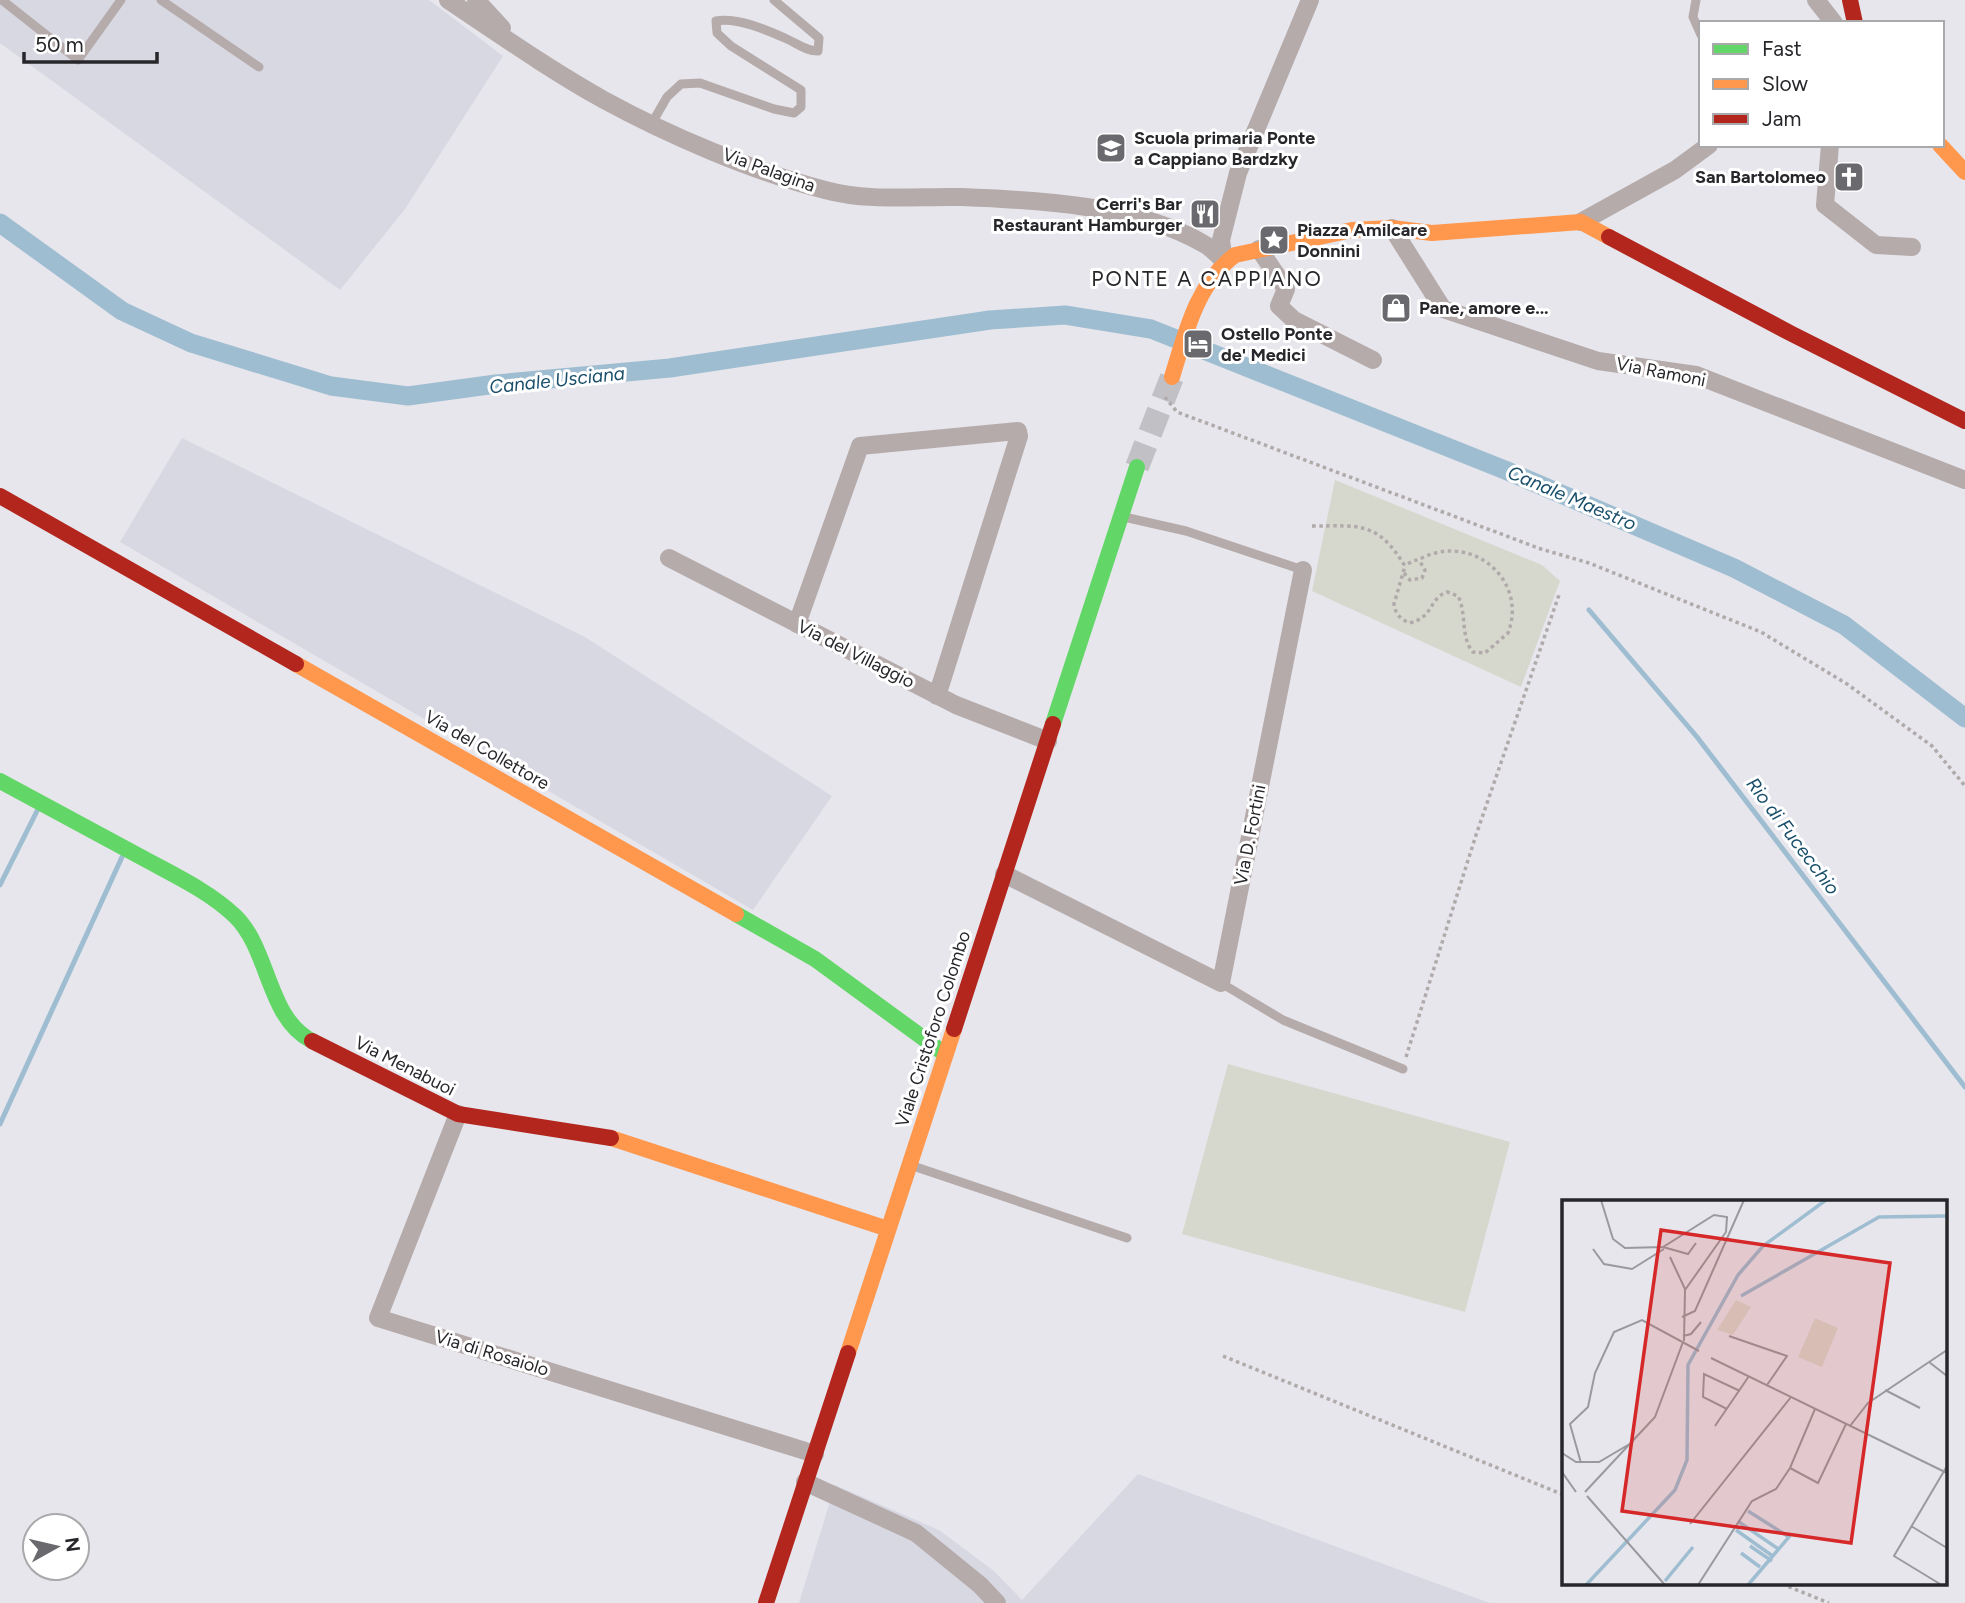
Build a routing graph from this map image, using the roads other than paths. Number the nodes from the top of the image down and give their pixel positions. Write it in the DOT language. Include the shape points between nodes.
graph roads {
  1 [pos="2,0"];
  2 [pos="121,0"];
  3 [pos="161,0"];
  4 [pos="448,0"];
  5 [pos="476,0"];
  6 [pos="774,0"];
  7 [pos="1310,0"];
  8 [pos="1696,0"];
  9 [pos="1816,0"];
  10 [pos="1850,0"];
  11 [pos="1832,21"];
  12 [pos="1855,21"];
  13 [pos="1699,31"];
  14 [pos="523,50"];
  15 [pos="259,67"];
  16 [pos="652,123"];
  17 [pos="1706,147"];
  18 [pos="1830,147"];
  19 [pos="1942,147"];
  20 [pos="1965,172"];
  21 [pos="1581,222"];
  22 [pos="1392,228"];
  23 [pos="1912,247"];
  24 [pos="1259,249"];
  25 [pos="1224,261"];
  26 [pos="1373,360"];
  27 [pos="1172,377"];
  28 [pos="1965,421"];
  29 [pos="1137,467"];
  30 [pos="1965,480"];
  31 [pos="0,496"];
  32 [pos="1121,516"];
  33 [pos="669,558"];
  34 [pos="1303,570"];
  35 [pos="797,624"];
  36 [pos="937,696"];
  37 [pos="1048,741"];
  38 [pos="0,781"];
  39 [pos="1004,874"];
  40 [pos="1221,983"];
  41 [pos="945,1054"];
  42 [pos="1403,1069"];
  43 [pos="458,1114"];
  44 [pos="909,1165"];
  45 [pos="888,1228"];
  46 [pos="1127,1238"];
  47 [pos="815,1454"];
  48 [pos="805,1482"];
  49 [pos="766,1603"];
  50 [pos="997,1603"];
  1 -- 2 [label="lane" via="78,60"];
  3 -- 15 [label="lane"];
  4 -- 14 [label="street, Via Palagina"];
  5 -- 14 [label="street"];
  6 -- 16 [label="lane" via="819,38 818,51 728,19 716,21 717,33 801,90 801,107 794,113 700,83 681,84"];
  7 -- 25 [label="street" via="1238,173 1221,240"];
  8 -- 13 [label="lane" via="1693,18"];
  9 -- 11 [label="street"];
  10 -- 12 [label="street"];
  14 -- 16 [label="street, Via Palagina" via="604,100"];
  16 -- 25 [label="street, Via Palagina" via="773,175 828,191 886,198 962,197 1066,205 1136,216 1206,245"];
  17 -- 21 [label="street" via="1675,170"];
  18 -- 23 [label="street" via="1825,205 1876,245"];
  19 -- 20 [label="street"];
  21 -- 22 [label="street" via="1432,233"];
  21 -- 28 [label="street"];
  22 -- 24 [label="street" via="1352,230"];
  22 -- 30 [label="street, Via Ramoni" via="1443,309 1598,361 1696,375"];
  24 -- 25 [label="street"];
  24 -- 26 [label="street" via="1286,289 1279,306 1294,320"];
  25 -- 27 [label="street" via="1196,305"];
  29 -- 32 [label="street, Viale Cristoforo Colombo"];
  31 -- 41 [label="street, Via del Collettore" via="815,959"];
  32 -- 34 [label="lane, Via D. Fortini" via="1186,531"];
  32 -- 37 [label="street, Viale Cristoforo Colombo"];
  33 -- 35 [label="street, Via del Villaggio"];
  34 -- 40 [label="street, Via D. Fortini"];
  35 -- 36 [label="street, Via del Villaggio"];
  35 -- 36 [label="street" via="860,446 1018,431"];
  36 -- 37 [label="street, Via del Villaggio"];
  37 -- 39 [label="street, Viale Cristoforo Colombo"];
  38 -- 43 [label="street, Via Menabuoi" via="194,886 226,909 252,941 282,1009 299,1034"];
  39 -- 40 [label="street"];
  39 -- 41 [label="street, Viale Cristoforo Colombo"];
  40 -- 42 [label="lane" via="1283,1020"];
  41 -- 44 [label="street, Viale Cristoforo Colombo"];
  43 -- 45 [label="street, Via Menabuoi" via="602,1135"];
  43 -- 47 [label="street, Via di Rosaiolo" via="378,1318"];
  44 -- 45 [label="street, Viale Cristoforo Colombo"];
  44 -- 46 [label="lane"];
  45 -- 47 [label="street, Viale Cristoforo Colombo"];
  47 -- 48 [label="street, Viale Cristoforo Colombo"];
  48 -- 49 [label="street, Viale Cristoforo Colombo"];
  48 -- 50 [label="street" via="916,1533"];
}
